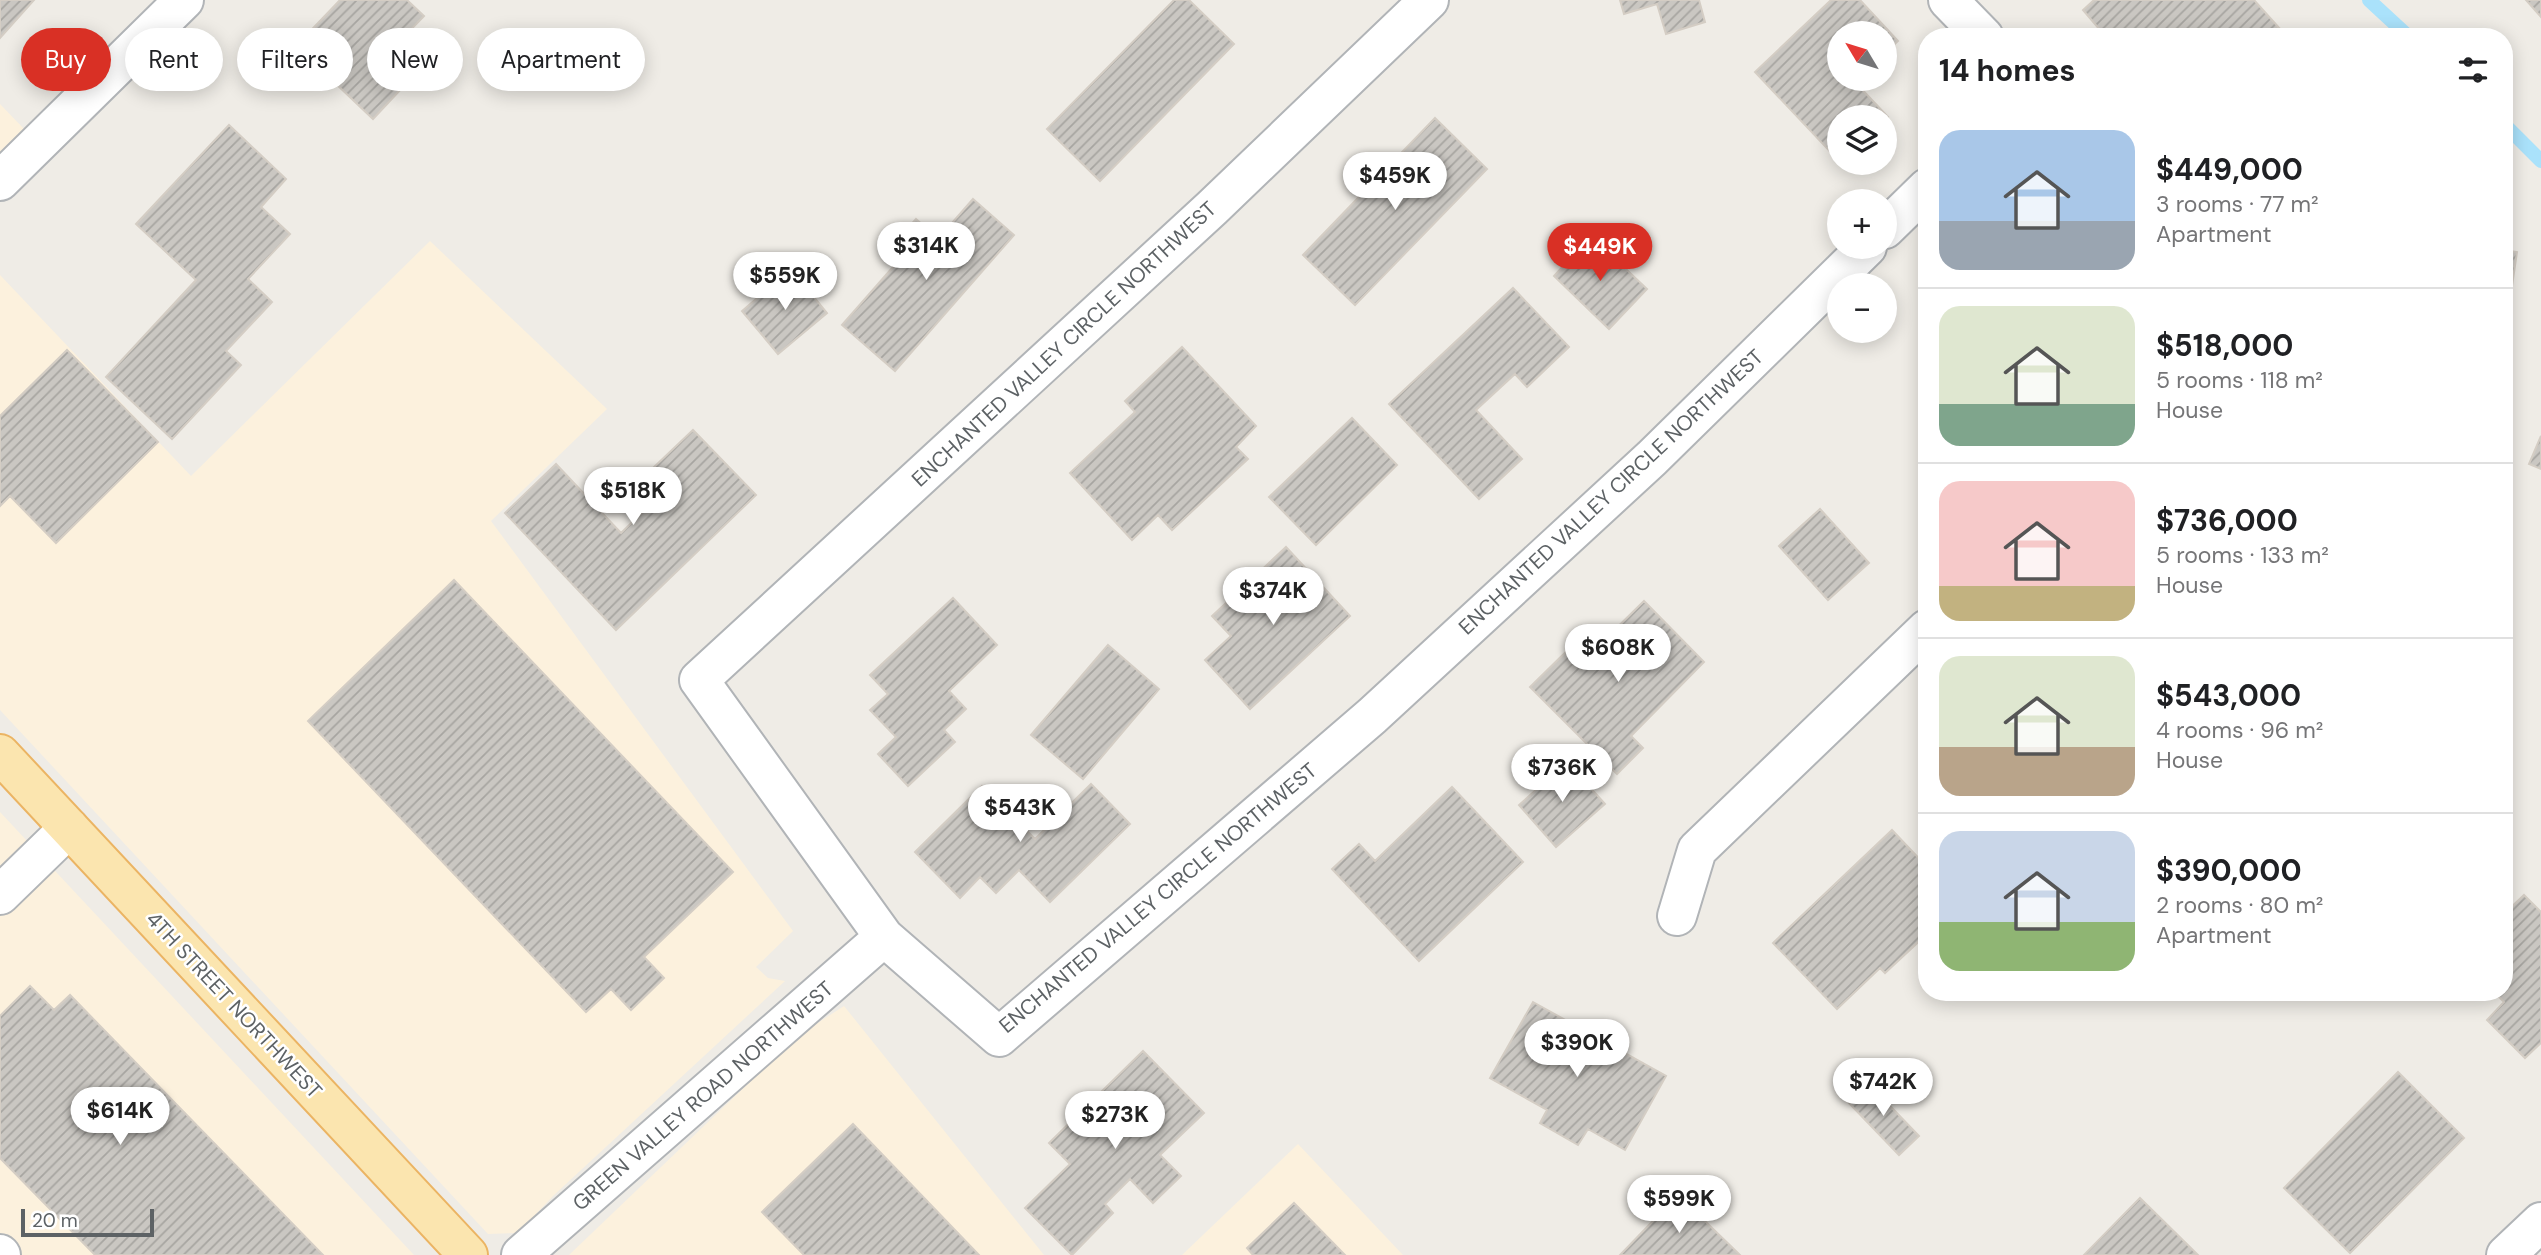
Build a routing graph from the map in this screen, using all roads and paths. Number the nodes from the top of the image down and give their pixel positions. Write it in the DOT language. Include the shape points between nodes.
graph roads {
  1 [pos="184,0"];
  2 [pos="1429,0"];
  3 [pos="1948,0"];
  4 [pos="1975,28"];
  5 [pos="0,181"];
  6 [pos="1918,197"];
  7 [pos="1897,217"];
  8 [pos="1855,259"];
  9 [pos="1918,638"];
  10 [pos="0,754"];
  11 [pos="69,828"];
  12 [pos="0,895"];
  13 [pos="1677,916"];
  14 [pos="884,937"];
  15 [pos="2541,1222"];
  16 [pos="468,1255"];
  17 [pos="521,1255"];
  18 [pos="2506,1255"];
  1 -- 5 [label="street"];
  2 -- 14 [label="street, ENCHANTED VALLEY CIRCLE NORTHWEST" via="1213,208 699,680"];
  3 -- 4 [label="street"];
  6 -- 7 [label="street"];
  8 -- 14 [label="street, ENCHANTED VALLEY CIRCLE NORTHWEST" via="1652,458 1372,716 999,1037"];
  9 -- 13 [label="street" via="1697,850"];
  10 -- 11 [label="main road, 4TH STREET NORTHWEST"];
  11 -- 12 [label="street"];
  11 -- 16 [label="main road, 4TH STREET NORTHWEST"];
  14 -- 17 [label="street, GREEN VALLEY ROAD NORTHWEST"];
  15 -- 18 [label="street"];
}
